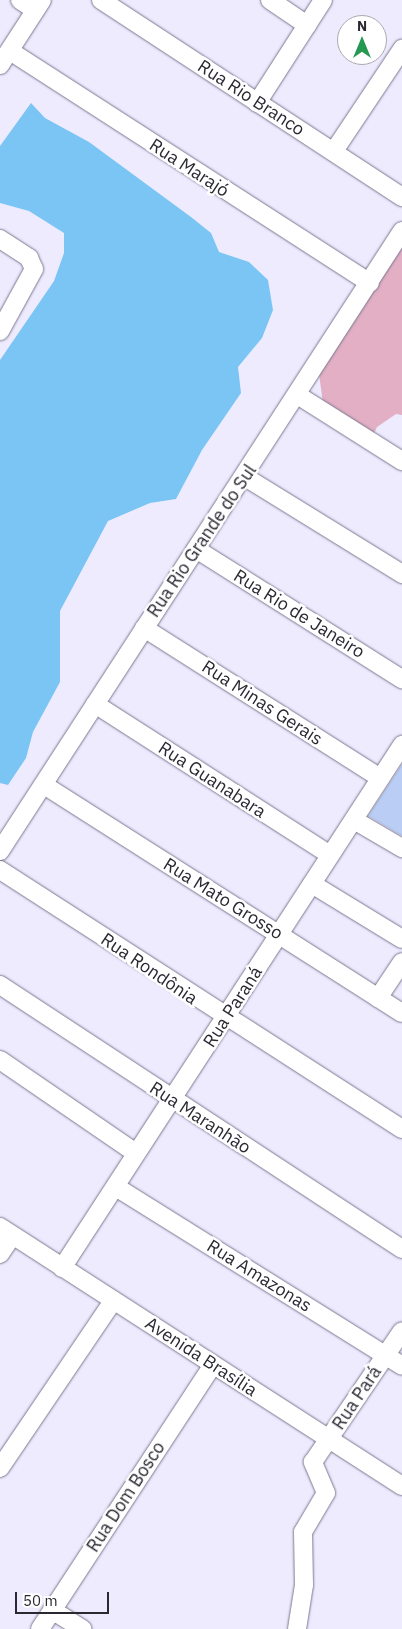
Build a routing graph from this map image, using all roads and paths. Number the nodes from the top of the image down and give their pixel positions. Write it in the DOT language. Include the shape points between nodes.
graph roads {
  1 [pos="20,0"];
  2 [pos="101,0"];
  3 [pos="270,0"];
  4 [pos="323,0"];
  5 [pos="39,5"];
  6 [pos="308,25"];
  7 [pos="402,49"];
  8 [pos="5,58"];
  9 [pos="257,103"];
  10 [pos="334,151"];
  11 [pos="402,197"];
  12 [pos="402,231"];
  13 [pos="0,239"];
  14 [pos="370,283"];
  15 [pos="0,331"];
  16 [pos="298,396"];
  17 [pos="402,461"];
  18 [pos="245,477"];
  19 [pos="196,549"];
  20 [pos="402,574"];
  21 [pos="144,628"];
  22 [pos="402,679"];
  23 [pos="95,704"];
  24 [pos="399,754"];
  25 [pos="380,778"];
  26 [pos="44,785"];
  27 [pos="354,820"];
  28 [pos="2,842"];
  29 [pos="402,848"];
  30 [pos="330,856"];
  31 [pos="0,870"];
  32 [pos="312,884"];
  33 [pos="279,934"];
  34 [pos="402,939"];
  35 [pos="402,962"];
  36 [pos="0,985"];
  37 [pos="378,998"];
  38 [pos="402,1013"];
  39 [pos="225,1020"];
  40 [pos="0,1060"];
  41 [pos="171,1100"];
  42 [pos="402,1129"];
  43 [pos="136,1153"];
  44 [pos="116,1187"];
  45 [pos="6,1231"];
  46 [pos="402,1249"];
  47 [pos="0,1254"];
  48 [pos="62,1268"];
  49 [pos="113,1301"];
  50 [pos="402,1331"];
  51 [pos="386,1356"];
  52 [pos="213,1365"];
  53 [pos="402,1366"];
  54 [pos="329,1440"];
  55 [pos="0,1468"];
  56 [pos="402,1486"];
  57 [pos="52,1610"];
  58 [pos="40,1629"];
  59 [pos="82,1629"];
  60 [pos="297,1629"];
  1 -- 5 [label="street"];
  2 -- 9 [label="street, Rua Rio Branco"];
  3 -- 6 [label="street"];
  4 -- 6 [label="street"];
  5 -- 8 [label="street"];
  6 -- 9 [label="street"];
  7 -- 10 [label="street"];
  8 -- 14 [label="street, Rua Marajó"];
  9 -- 10 [label="street, Rua Rio Branco"];
  10 -- 11 [label="street, Rua Rio Branco"];
  12 -- 14 [label="street, Rua Rio Grande do Sul"];
  13 -- 15 [label="street" via="29,258 32,274"];
  14 -- 16 [label="street, Rua Rio Grande do Sul"];
  16 -- 17 [label="street"];
  16 -- 18 [label="street, Rua Rio Grande do Sul"];
  18 -- 19 [label="street, Rua Rio Grande do Sul"];
  18 -- 20 [label="street"];
  19 -- 21 [label="street, Rua Rio Grande do Sul"];
  19 -- 22 [label="street, Rua Rio de Janeiro"];
  21 -- 23 [label="street, Rua Rio Grande do Sul"];
  21 -- 25 [label="street, Rua Minas Gerais"];
  23 -- 26 [label="street, Rua Rio Grande do Sul"];
  23 -- 30 [label="street, Rua Guanabara"];
  24 -- 25 [label="street, Rua Paraná"];
  25 -- 27 [label="street, Rua Paraná"];
  26 -- 28 [label="street, Rua Rio Grande do Sul"];
  26 -- 33 [label="street, Rua Mato Grosso"];
  27 -- 29 [label="street"];
  27 -- 30 [label="street, Rua Paraná"];
  30 -- 32 [label="street, Rua Paraná"];
  31 -- 39 [label="street, Rua Rondônia"];
  32 -- 33 [label="street, Rua Paraná"];
  32 -- 34 [label="street"];
  33 -- 37 [label="street, Rua Mato Grosso"];
  33 -- 39 [label="street, Rua Paraná"];
  35 -- 37 [label="street"];
  36 -- 41 [label="street, Rua Maranhão"];
  37 -- 38 [label="street, Rua Mato Grosso"];
  39 -- 41 [label="street, Rua Paraná"];
  39 -- 42 [label="street, Rua Rondônia"];
  40 -- 43 [label="street"];
  41 -- 43 [label="street, Rua Paraná"];
  41 -- 46 [label="street, Rua Maranhão"];
  43 -- 44 [label="street, Rua Paraná"];
  44 -- 48 [label="street, Rua Paraná"];
  44 -- 51 [label="street, Rua Amazonas"];
  45 -- 47 [label="street"];
  45 -- 48 [label="street, Avenida Brasília"];
  48 -- 49 [label="street, Avenida Brasília"];
  49 -- 52 [label="street, Avenida Brasília"];
  49 -- 55 [label="street"];
  50 -- 51 [label="street, Rua Pará"];
  51 -- 53 [label="street, Rua Amazonas"];
  51 -- 54 [label="street, Rua Pará"];
  52 -- 54 [label="street, Avenida Brasília"];
  52 -- 57 [label="street, Rua Dom Bosco"];
  54 -- 56 [label="street, Avenida Brasília"];
  54 -- 60 [label="street, Rua Pará" via="313,1462 326,1493 303,1532 304,1585"];
  57 -- 58 [label="street, Rua Dom Bosco"];
  57 -- 59 [label="street"];
}
